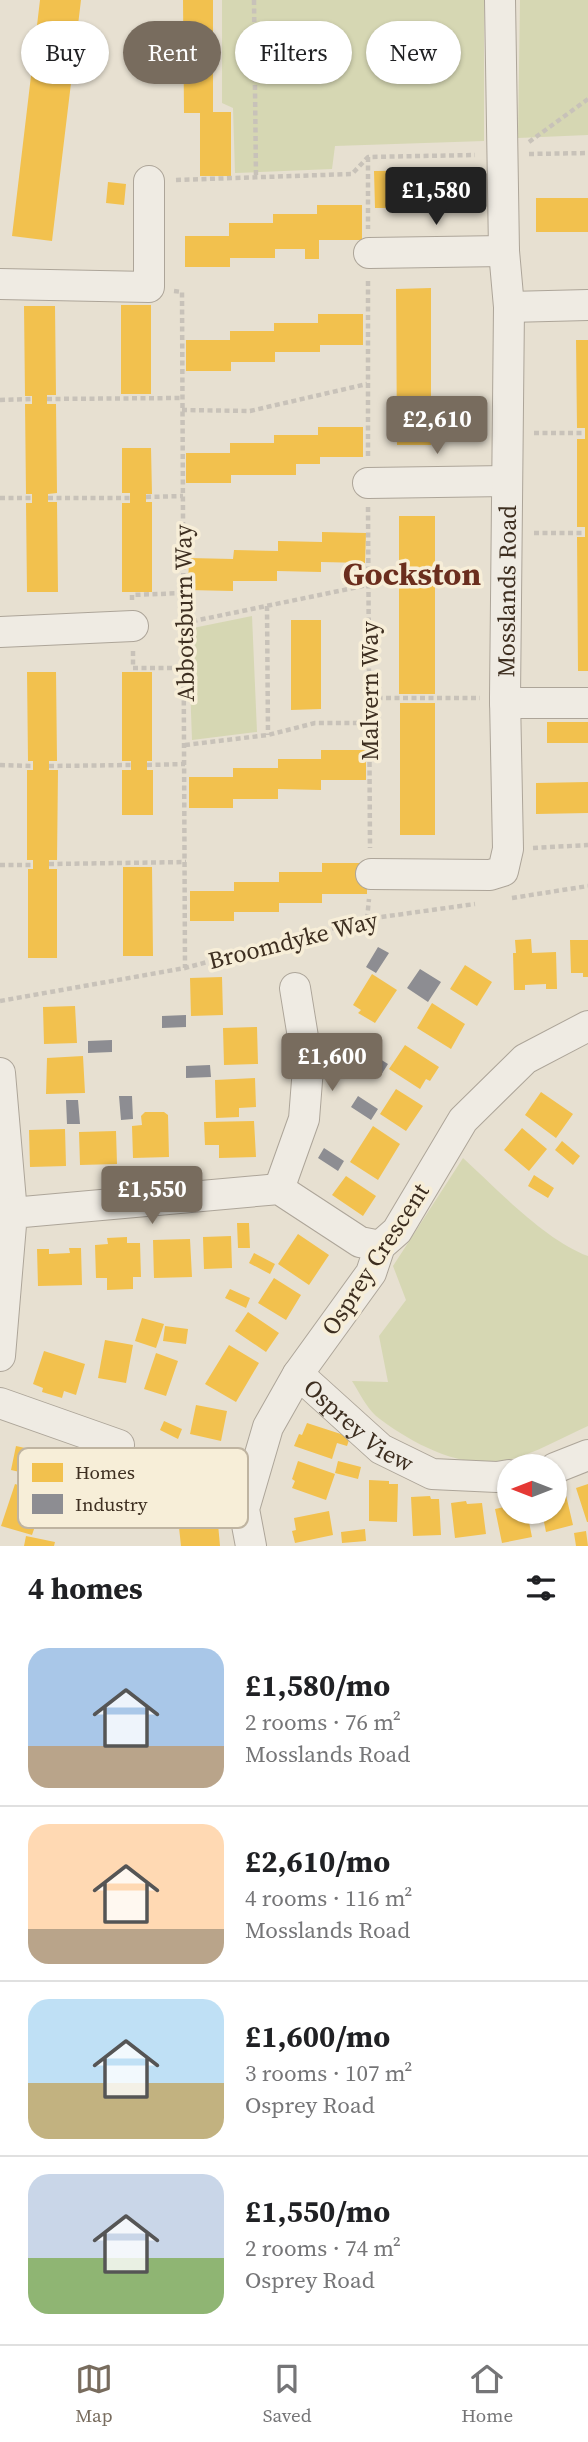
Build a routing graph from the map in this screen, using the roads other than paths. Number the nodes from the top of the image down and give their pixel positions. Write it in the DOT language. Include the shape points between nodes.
graph roads {
  1 [pos="500,0"];
  2 [pos="149,181"];
  3 [pos="504,251"];
  4 [pos="369,253"];
  5 [pos="0,284"];
  6 [pos="588,305"];
  7 [pos="509,307"];
  8 [pos="507,481"];
  9 [pos="368,483"];
  10 [pos="133,626"];
  11 [pos="0,632"];
  12 [pos="505,700"];
  13 [pos="588,704"];
  14 [pos="371,874"];
  15 [pos="295,988"];
  16 [pos="588,1026"];
  17 [pos="0,1073"];
  18 [pos="279,1189"];
  19 [pos="12,1213"];
  20 [pos="380,1246"];
  21 [pos="0,1356"];
  22 [pos="298,1374"];
  23 [pos="0,1403"];
  24 [pos="119,1445"];
  25 [pos="588,1455"];
  26 [pos="567,1463"];
  27 [pos="497,1477"];
  28 [pos="248,1495"];
  29 [pos="247,1528"];
  30 [pos="250,1546"];
  1 -- 3 [label="street, Mosslands Road" via="508,154"];
  2 -- 5 [label="street" via="149,287"];
  3 -- 4 [label="street"];
  3 -- 7 [label="street, Mosslands Road"];
  6 -- 7 [label="street"];
  7 -- 8 [label="street, Mosslands Road"];
  8 -- 9 [label="street, Mosslands Road"];
  8 -- 12 [label="street, Mosslands Road"];
  10 -- 11 [label="street"];
  12 -- 13 [label="street, Mosslands Road"];
  12 -- 14 [label="street, Mosslands Road" via="508,849 503,871 490,875"];
  15 -- 18 [label="street" via="308,1068 304,1119"];
  16 -- 20 [label="street, Osprey Crescent" via="525,1059 463,1120 397,1231"];
  17 -- 19 [label="street"];
  18 -- 19 [label="street"];
  18 -- 20 [label="street" via="360,1242"];
  19 -- 21 [label="street"];
  20 -- 22 [label="street, Osprey Crescent" via="371,1273"];
  22 -- 27 [label="street, Osprey View" via="381,1448 432,1474"];
  22 -- 28 [label="street, Osprey Crescent" via="268,1427"];
  23 -- 24 [label="street"];
  25 -- 26 [label="street"];
  29 -- 30 [label="street, Osprey Crescent"];
}
